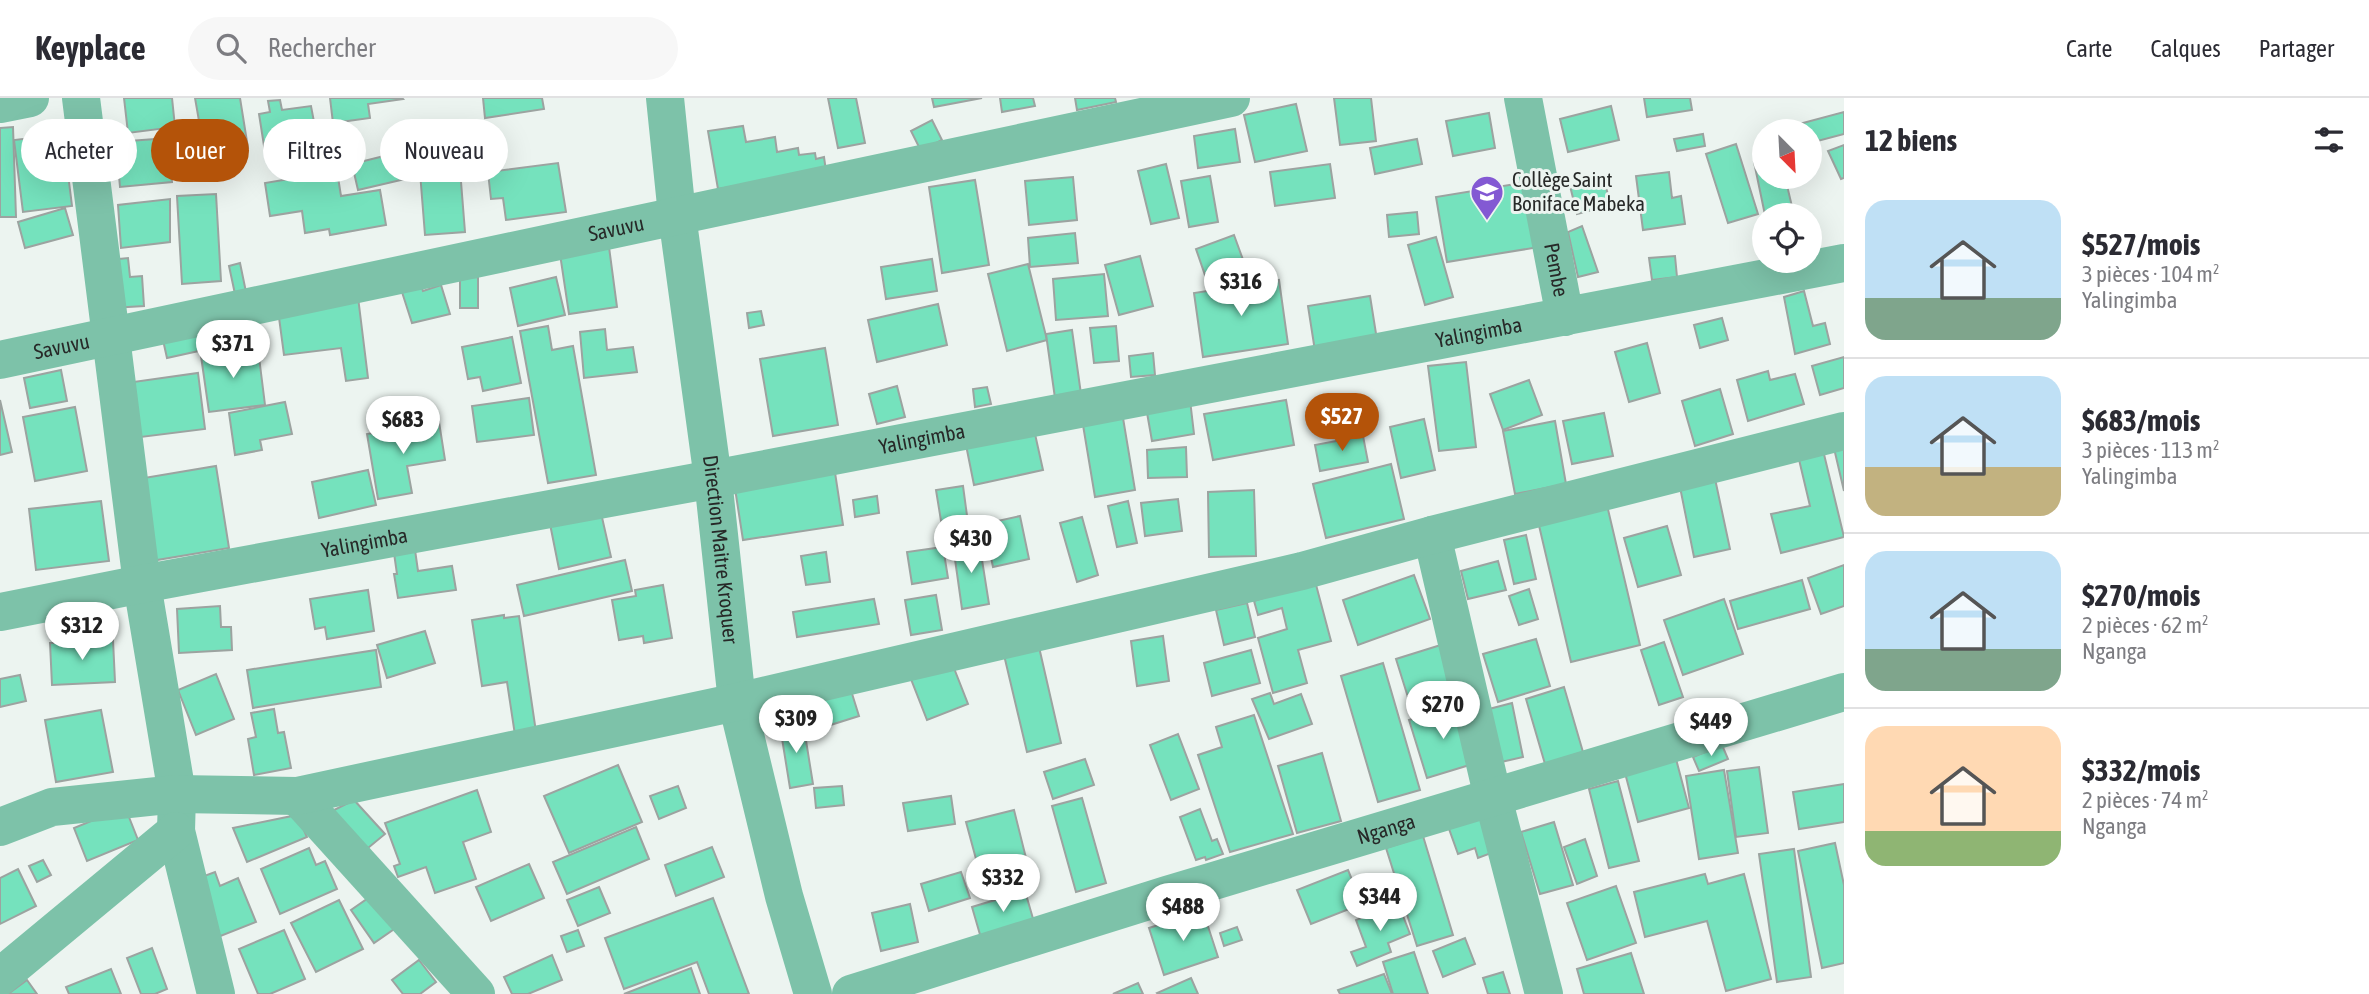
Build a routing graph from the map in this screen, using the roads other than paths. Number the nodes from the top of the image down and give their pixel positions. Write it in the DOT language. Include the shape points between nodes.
graph roads {
  1 [pos="30,98"];
  2 [pos="81,98"];
  3 [pos="665,98"];
  4 [pos="1231,98"];
  5 [pos="1523,98"];
  6 [pos="0,104"];
  7 [pos="677,215"];
  8 [pos="1844,263"];
  9 [pos="1565,317"];
  10 [pos="111,337"];
  11 [pos="0,360"];
  12 [pos="1844,430"];
  13 [pos="713,479"];
  14 [pos="1432,535"];
  15 [pos="142,584"];
  16 [pos="0,612"];
  17 [pos="1844,692"];
  18 [pos="737,702"];
  19 [pos="177,794"];
  20 [pos="297,796"];
  21 [pos="1493,798"];
  22 [pos="0,827"];
  23 [pos="176,831"];
  24 [pos="0,977"];
  25 [pos="216,994"];
  26 [pos="476,994"];
  27 [pos="813,994"];
  28 [pos="851,994"];
  29 [pos="1544,994"];
  1 -- 6 [label="street"];
  2 -- 10 [label="street"];
  3 -- 7 [label="street, Direction Maitre Kroquer"];
  4 -- 7 [label="street, Savuvu"];
  5 -- 9 [label="street, Pembe"];
  7 -- 10 [label="street, Savuvu"];
  7 -- 13 [label="street, Direction Maitre Kroquer"];
  8 -- 9 [label="street, Yalingimba"];
  9 -- 13 [label="street, Yalingimba"];
  10 -- 11 [label="street, Savuvu"];
  10 -- 15 [label="street"];
  12 -- 14 [label="street"];
  13 -- 15 [label="street, Yalingimba"];
  13 -- 18 [label="street, Direction Maitre Kroquer"];
  14 -- 18 [label="street" via="1302,570"];
  14 -- 21 [label="street"];
  15 -- 16 [label="street, Yalingimba"];
  15 -- 19 [label="street"];
  17 -- 21 [label="street, Nganga"];
  18 -- 20 [label="street"];
  18 -- 27 [label="street, Direction Maitre Kroquer"];
  19 -- 20 [label="street"];
  19 -- 22 [label="street" via="52,807"];
  19 -- 23 [label="street"];
  20 -- 26 [label="street"];
  21 -- 28 [label="street, Nganga"];
  21 -- 29 [label="street"];
  23 -- 24 [label="street"];
  23 -- 25 [label="street"];
}
